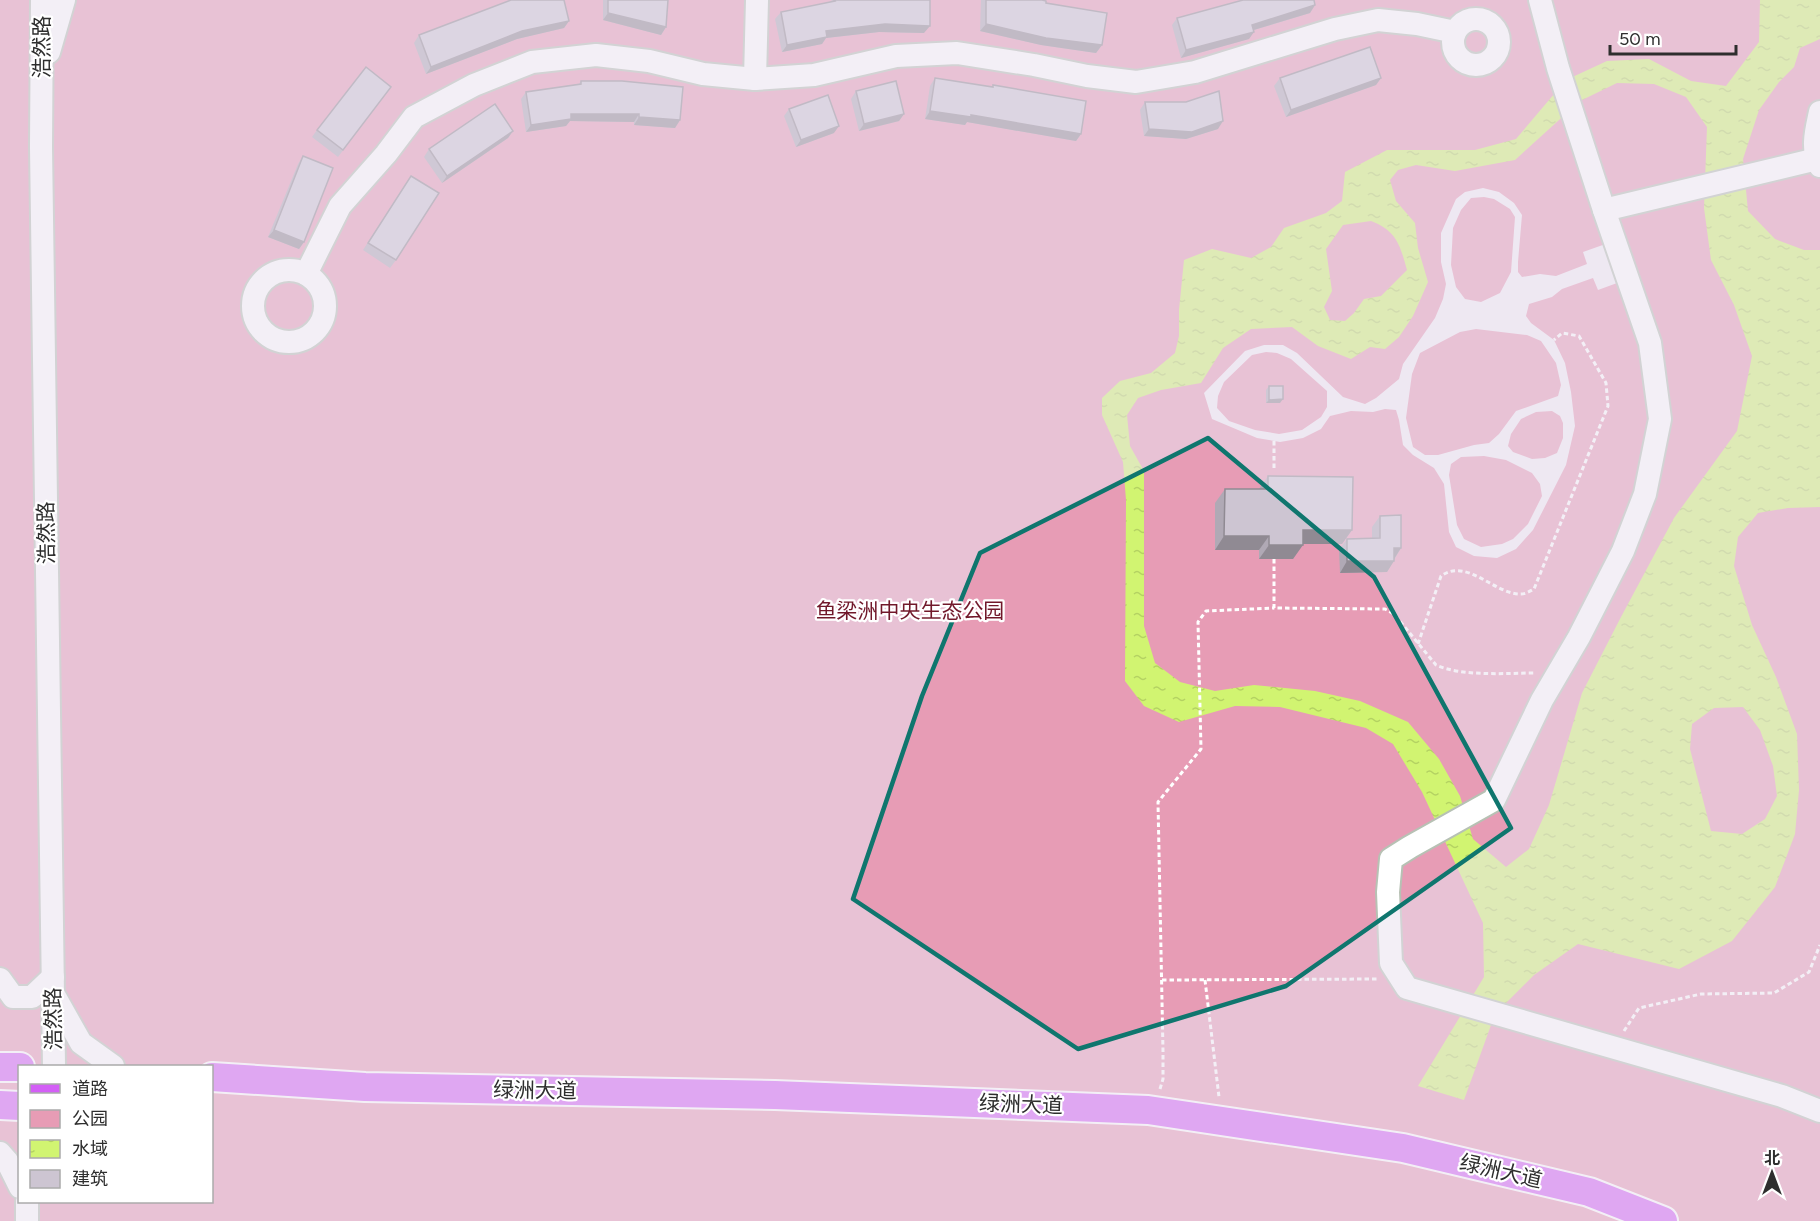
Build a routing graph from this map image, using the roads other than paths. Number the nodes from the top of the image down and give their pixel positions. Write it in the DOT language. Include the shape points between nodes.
graph roads {
  1 [pos="42,0"];
  2 [pos="64,0"];
  3 [pos="757,0"];
  4 [pos="1540,0"];
  5 [pos="1455,32"];
  6 [pos="41,79"];
  7 [pos="755,79"];
  8 [pos="1820,112"];
  9 [pos="1818,162"];
  10 [pos="1604,210"];
  11 [pos="306,274"];
  12 [pos="0,979"];
  13 [pos="53,986"];
  14 [pos="54,1065"];
  15 [pos="112,1065"];
  16 [pos="0,1067"];
  17 [pos="18,1067"];
  18 [pos="213,1077"];
  19 [pos="365,1087"];
  20 [pos="213,1096"];
  21 [pos="0,1105"];
  22 [pos="18,1106"];
  23 [pos="1820,1111"];
  24 [pos="0,1153"];
  25 [pos="18,1185"];
  26 [pos="1663,1221"];
  1 -- 6 [label="street, 浩然路"];
  2 -- 6 [label="street"];
  3 -- 7 [label="street"];
  4 -- 10 [label="street"];
  5 -- 7 [label="street" via="1378,20 1335,29 1195,72 1136,82 957,53 896,56 814,75"];
  6 -- 13 [label="street, 浩然路"];
  7 -- 11 [label="street" via="596,55 532,62 474,85 414,117 340,206"];
  8 -- 9 [label="street" via="1814,139"];
  9 -- 10 [label="street"];
  10 -- 23 [label="street" via="1650,343 1660,419 1645,494 1623,551 1542,700 1494,800 1391,859 1391,963 1407,988 1782,1096"];
  12 -- 13 [label="street" via="13,997 32,997"];
  13 -- 14 [label="street, 浩然路"];
  13 -- 15 [label="street" via="81,1042"];
  16 -- 17 [label="main road"];
  18 -- 19 [label="main road, 绿洲大道"];
  19 -- 20 [label="main road, 绿洲大道"];
  19 -- 26 [label="main road, 绿洲大道" via="775,1095 1153,1110 1402,1148 1588,1191"];
  21 -- 22 [label="main road"];
  24 -- 25 [label="street"];
}
